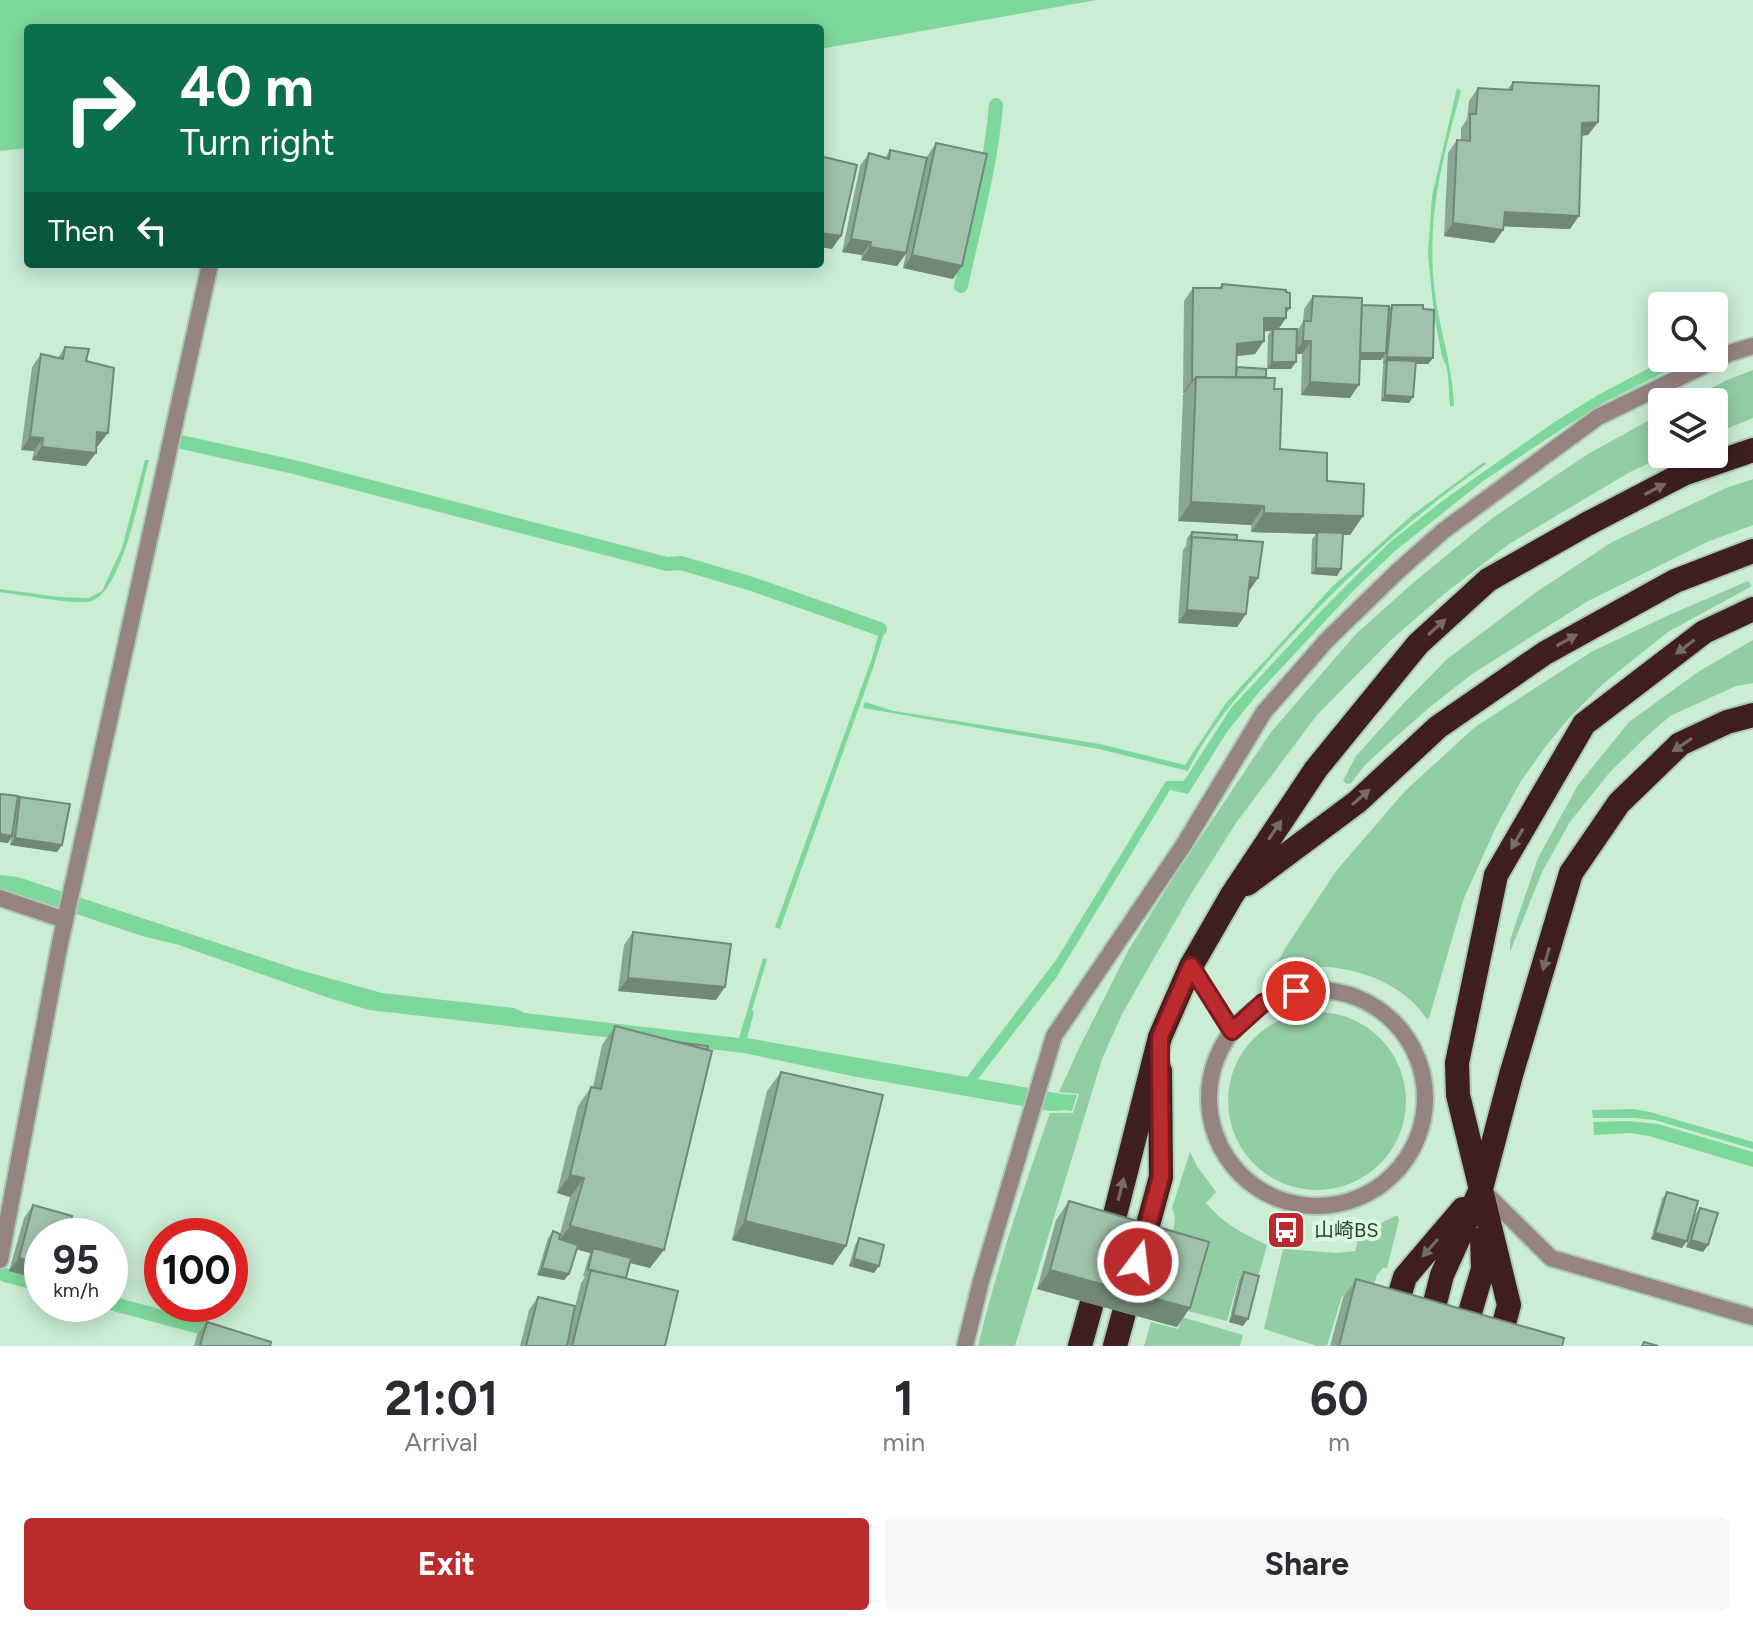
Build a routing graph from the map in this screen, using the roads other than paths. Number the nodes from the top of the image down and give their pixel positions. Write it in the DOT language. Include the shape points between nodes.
graph roads {
  1 [pos="209,268"];
  2 [pos="1753,346"];
  3 [pos="1753,450"];
  4 [pos="1753,551"];
  5 [pos="1753,609"];
  6 [pos="1753,715"];
  7 [pos="1232,895"];
  8 [pos="0,898"];
  9 [pos="65,920"];
  10 [pos="1191,966"];
  11 [pos="1233,1029"];
  12 [pos="1160,1037"];
  13 [pos="1441,1096"];
  14 [pos="1481,1189"];
  15 [pos="0,1260"];
  16 [pos="1753,1317"];
  17 [pos="965,1346"];
  18 [pos="1080,1346"];
  19 [pos="1115,1346"];
  20 [pos="1384,1346"];
  21 [pos="1424,1346"];
  22 [pos="1460,1346"];
  23 [pos="1498,1346"];
  1 -- 9 [label="street"];
  2 -- 17 [label="street" via="1598,417 1455,522 1327,640 1264,712 1183,846 1054,1036"];
  7 -- 3 [label="highway, one-way" via="1334,746 1418,644 1488,580 1683,474"];
  7 -- 4 [label="highway, one-way" via="1357,802 1438,727 1545,653 1675,581"];
  5 -- 13 [label="highway, one-way" via="1704,632 1584,724 1496,875 1457,1063"];
  6 -- 14 [label="highway, one-way" via="1680,744 1619,803 1571,873"];
  7 -- 10 [label="highway"];
  8 -- 9 [label="street"];
  9 -- 15 [label="street"];
  10 -- 11 [label="street"];
  10 -- 12 [label="highway"];
  11 -- 13 [label="street" via="1263,1003 1296,991 1331,990 1364,1000 1393,1020 1414,1048 1424,1081"];
  11 -- 13 [label="street" via="1217,1055 1208,1091 1212,1128 1228,1162 1254,1188 1288,1204 1325,1207 1361,1198 1392,1178 1413,1150 1424,1116"];
  18 -- 12 [label="highway, one-way"];
  12 -- 19 [label="highway" via="1161,1177"];
  13 -- 14 [label="highway"];
  14 -- 16 [label="street" via="1551,1258"];
  14 -- 20 [label="highway, one-way" via="1405,1277"];
  14 -- 21 [label="highway" via="1442,1275"];
  14 -- 22 [label="highway" via="1483,1269"];
  14 -- 23 [label="highway" via="1509,1305"];
}
